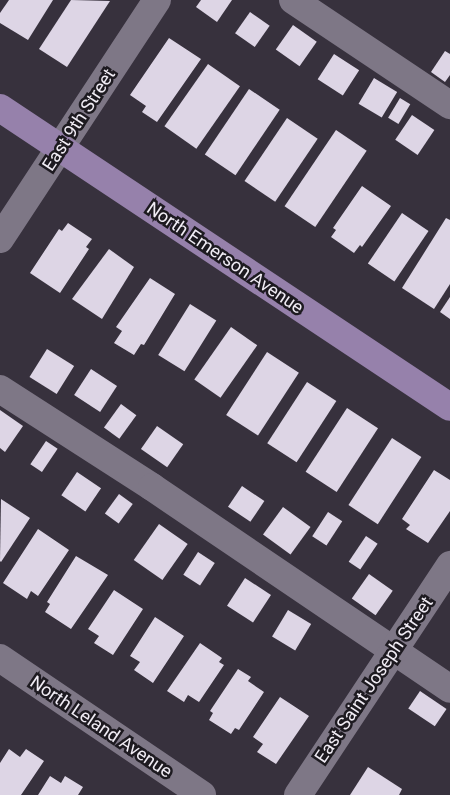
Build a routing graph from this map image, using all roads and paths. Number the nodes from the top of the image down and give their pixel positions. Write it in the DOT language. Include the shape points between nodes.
graph roads {
  1 [pos="157,0"];
  2 [pos="293,0"];
  3 [pos="450,105"];
  4 [pos="0,108"];
  5 [pos="60,149"];
  6 [pos="0,239"];
  7 [pos="0,389"];
  8 [pos="450,407"];
  9 [pos="450,566"];
  10 [pos="393,651"];
  11 [pos="0,658"];
  12 [pos="450,689"];
  13 [pos="202,795"];
  14 [pos="298,795"];
  1 -- 5 [label="street, East 9th Street"];
  2 -- 3 [label="street"];
  4 -- 5 [label="main road, North Emerson Avenue"];
  5 -- 6 [label="street, East 9th Street"];
  5 -- 8 [label="main road, North Emerson Avenue"];
  7 -- 10 [label="street" via="152,487"];
  9 -- 10 [label="street, East Saint Joseph Street"];
  10 -- 12 [label="street"];
  10 -- 14 [label="street, East Saint Joseph Street"];
  11 -- 13 [label="street, North Leland Avenue"];
}
